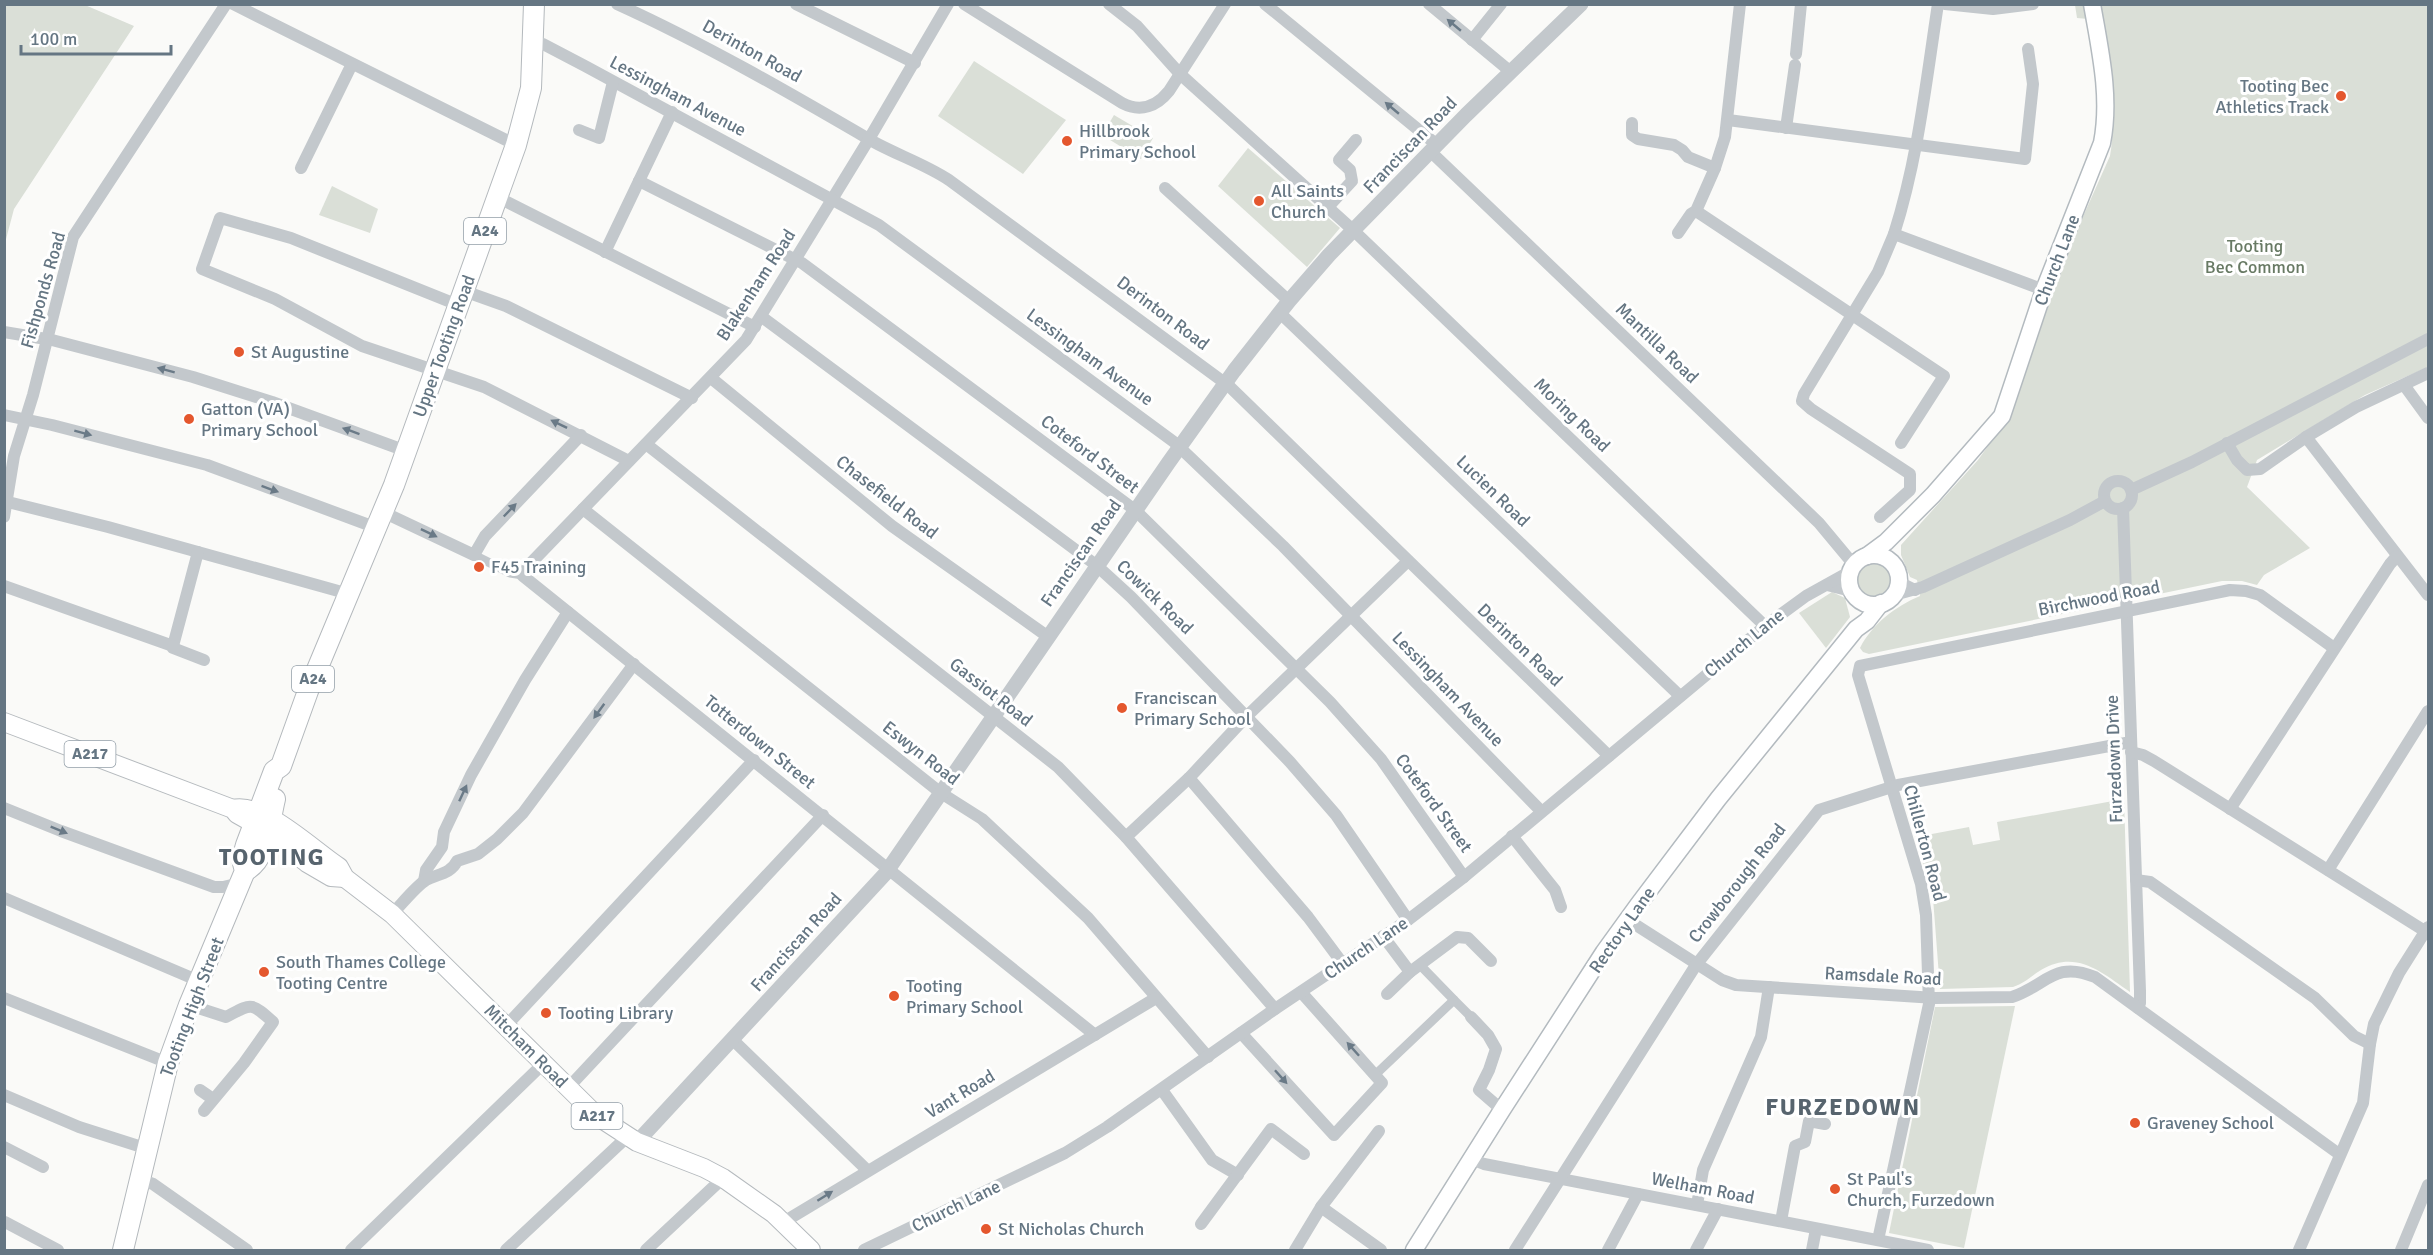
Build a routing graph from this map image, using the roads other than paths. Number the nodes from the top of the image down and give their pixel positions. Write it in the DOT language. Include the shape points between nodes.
graph roads {
  1 [pos="226,4"];
  2 [pos="233,4"];
  3 [pos="617,4"];
  4 [pos="796,4"];
  5 [pos="948,4"];
  6 [pos="964,4"];
  7 [pos="1109,4"];
  8 [pos="1225,4"];
  9 [pos="1264,4"];
  10 [pos="1429,4"];
  11 [pos="1501,4"];
  12 [pos="1581,4"];
  13 [pos="1740,4"];
  14 [pos="1801,4"];
  15 [pos="1938,4"];
  16 [pos="1945,4"];
  17 [pos="2033,4"];
  18 [pos="2092,4"];
  19 [pos="534,5"];
  20 [pos="1472,40"];
  21 [pos="534,44"];
  22 [pos="2028,49"];
  23 [pos="915,63"];
  24 [pos="352,64"];
  25 [pos="1511,72"];
  26 [pos="1180,74"];
  27 [pos="613,82"];
  28 [pos="672,112"];
  29 [pos="1728,120"];
  30 [pos="1632,123"];
  31 [pos="1786,128"];
  32 [pos="579,130"];
  33 [pos="869,139"];
  34 [pos="1356,140"];
  35 [pos="516,145"];
  36 [pos="1917,146"];
  37 [pos="1434,148"];
  38 [pos="301,168"];
  39 [pos="1715,168"];
  40 [pos="639,182"];
  41 [pos="1166,188"];
  42 [pos="497,197"];
  43 [pos="832,198"];
  44 [pos="1328,207"];
  45 [pos="1696,212"];
  46 [pos="1348,226"];
  47 [pos="1678,233"];
  48 [pos="1894,234"];
  49 [pos="605,252"];
  50 [pos="796,260"];
  51 [pos="2044,290"];
  52 [pos="461,298"];
  53 [pos="1285,307"];
  54 [pos="1852,316"];
  55 [pos="758,322"];
  56 [pos="4,332"];
  57 [pos="48,339"];
  58 [pos="2428,339"];
  59 [pos="435,370"];
  60 [pos="2428,373"];
  61 [pos="711,378"];
  62 [pos="1225,382"];
  63 [pos="2404,385"];
  64 [pos="692,398"];
  65 [pos="4,415"];
  66 [pos="26,418"];
  67 [pos="2428,418"];
  68 [pos="581,435"];
  69 [pos="2306,437"];
  70 [pos="1901,443"];
  71 [pos="2227,443"];
  72 [pos="646,444"];
  73 [pos="1180,446"];
  74 [pos="406,451"];
  75 [pos="629,461"];
  76 [pos="2131,490"];
  77 [pos="2105,501"];
  78 [pos="5,502"];
  79 [pos="2123,508"];
  80 [pos="583,509"];
  81 [pos="1135,510"];
  82 [pos="4,517"];
  83 [pos="1880,517"];
  84 [pos="380,520"];
  85 [pos="1887,550"];
  86 [pos="198,552"];
  87 [pos="474,555"];
  88 [pos="2397,556"];
  89 [pos="1408,561"];
  90 [pos="1857,564"];
  91 [pos="1096,565"];
  92 [pos="522,575"];
  93 [pos="1827,585"];
  94 [pos="4,586"];
  95 [pos="1891,593"];
  96 [pos="349,594"];
  97 [pos="1855,595"];
  98 [pos="2428,595"];
  99 [pos="2127,611"];
  100 [pos="568,612"];
  101 [pos="1351,615"];
  102 [pos="1765,626"];
  103 [pos="1856,629"];
  104 [pos="1047,636"];
  105 [pos="173,646"];
  106 [pos="2334,648"];
  107 [pos="204,660"];
  108 [pos="633,664"];
  109 [pos="1297,669"];
  110 [pos="1858,670"];
  111 [pos="1680,696"];
  112 [pos="2428,711"];
  113 [pos="1247,716"];
  114 [pos="992,717"];
  115 [pos="4,722"];
  116 [pos="2131,747"];
  117 [pos="1609,756"];
  118 [pos="754,760"];
  119 [pos="1189,778"];
  120 [pos="1892,787"];
  121 [pos="940,793"];
  122 [pos="4,807"];
  123 [pos="2230,809"];
  124 [pos="1541,811"];
  125 [pos="823,815"];
  126 [pos="263,821"];
  127 [pos="1512,836"];
  128 [pos="1126,837"];
  129 [pos="442,847"];
  130 [pos="457,861"];
  131 [pos="890,868"];
  132 [pos="2328,870"];
  133 [pos="1464,876"];
  134 [pos="243,877"];
  135 [pos="2136,880"];
  136 [pos="424,881"];
  137 [pos="4,898"];
  138 [pos="1561,907"];
  139 [pos="392,914"];
  140 [pos="1408,920"];
  141 [pos="1628,920"];
  142 [pos="2428,931"];
  143 [pos="1383,936"];
  144 [pos="1491,960"];
  145 [pos="1343,964"];
  146 [pos="1696,965"];
  147 [pos="1415,968"];
  148 [pos="199,981"];
  149 [pos="1769,987"];
  150 [pos="1301,992"];
  151 [pos="1387,994"];
  152 [pos="1929,997"];
  153 [pos="4,998"];
  154 [pos="1156,998"];
  155 [pos="1454,1000"];
  156 [pos="189,1005"];
  157 [pos="2138,1008"];
  158 [pos="1275,1009"];
  159 [pos="1471,1017"];
  160 [pos="506,1026"];
  161 [pos="1241,1033"];
  162 [pos="1095,1035"];
  163 [pos="733,1040"];
  164 [pos="2370,1044"];
  165 [pos="1208,1057"];
  166 [pos="168,1063"];
  167 [pos="544,1063"];
  168 [pos="1375,1075"];
  169 [pos="568,1088"];
  170 [pos="200,1090"];
  171 [pos="1162,1090"];
  172 [pos="4,1095"];
  173 [pos="213,1099"];
  174 [pos="1502,1110"];
  175 [pos="204,1111"];
  176 [pos="1825,1124"];
  177 [pos="1379,1131"];
  178 [pos="632,1139"];
  179 [pos="4,1147"];
  180 [pos="148,1149"];
  181 [pos="1304,1154"];
  182 [pos="2340,1154"];
  183 [pos="1471,1159"];
  184 [pos="44,1167"];
  185 [pos="867,1170"];
  186 [pos="1238,1175"];
  187 [pos="723,1178"];
  188 [pos="1560,1179"];
  189 [pos="142,1180"];
  190 [pos="2428,1185"];
  191 [pos="1638,1194"];
  192 [pos="1697,1205"];
  193 [pos="1321,1207"];
  194 [pos="1718,1209"];
  195 [pos="1781,1221"];
  196 [pos="5,1222"];
  197 [pos="782,1222"];
  198 [pos="1202,1224"];
  199 [pos="1816,1228"];
  200 [pos="1878,1240"];
  201 [pos="805,1249"];
  202 [pos="58,1251"];
  203 [pos="123,1251"];
  204 [pos="247,1251"];
  205 [pos="351,1251"];
  206 [pos="506,1251"];
  207 [pos="646,1251"];
  208 [pos="864,1251"];
  209 [pos="1295,1251"];
  210 [pos="1381,1251"];
  211 [pos="1414,1251"];
  212 [pos="1515,1251"];
  213 [pos="1608,1251"];
  214 [pos="1696,1251"];
  215 [pos="1812,1251"];
  216 [pos="1928,1251"];
  217 [pos="2299,1251"];
  218 [pos="2401,1251"];
  1 -- 57 [label="street, Fishponds Road" via="73,237"];
  2 -- 24 [label="street"];
  3 -- 33 [label="street, Derinton Road" via="685,35"];
  4 -- 23 [label="street"];
  5 -- 23 [label="street, Blakenham Road"];
  6 -- 26 [label="street" via="1129,107 1145,108 1159,102"];
  7 -- 26 [label="street, Moring Road" via="1137,26"];
  8 -- 26 [label="street"];
  37 -- 9 [label="street, Mantilla Road, one-way"];
  20 -- 10 [label="street, one-way"];
  11 -- 20 [label="street"];
  12 -- 25 [label="street, Franciscan Road"];
  13 -- 29 [label="street"];
  14 -- 31 [label="street"];
  15 -- 36 [label="street"];
  16 -- 17 [label="street" via="1993,9"];
  18 -- 51 [label="main road, Church Lane" via="2106,96 2105,126 2102,143"];
  19 -- 21 [label="highway, Upper Tooting Road / A24"];
  20 -- 25 [label="street"];
  21 -- 27 [label="street, Lessingham Avenue" via="543,44"];
  21 -- 35 [label="highway, Upper Tooting Road / A24" via="530,97"];
  22 -- 36 [label="street" via="2033,84 2025,159"];
  23 -- 33 [label="street, Blakenham Road"];
  24 -- 35 [label="street"];
  24 -- 38 [label="street"];
  25 -- 37 [label="street, Franciscan Road"];
  26 -- 44 [label="street, Moring Road"];
  27 -- 28 [label="street, Lessingham Avenue"];
  27 -- 32 [label="street" via="599,138"];
  28 -- 40 [label="street"];
  28 -- 43 [label="street, Lessingham Avenue"];
  29 -- 31 [label="street"];
  29 -- 39 [label="street"];
  30 -- 39 [label="street" via="1632,135 1638,139 1674,145 1688,157"];
  31 -- 36 [label="street"];
  33 -- 43 [label="street, Blakenham Road"];
  33 -- 62 [label="street, Derinton Road" via="950,180"];
  34 -- 44 [label="street" via="1339,160 1350,170 1352,181"];
  35 -- 42 [label="highway, Upper Tooting Road / A24"];
  36 -- 48 [label="street"];
  37 -- 46 [label="street, Franciscan Road"];
  37 -- 90 [label="street, Mantilla Road"];
  39 -- 45 [label="street"];
  40 -- 49 [label="street"];
  40 -- 50 [label="street, Coteford Street"];
  41 -- 53 [label="street, Lucien Road"];
  42 -- 49 [label="street, Cowick Road"];
  42 -- 52 [label="highway, Upper Tooting Road / A24"];
  43 -- 50 [label="street, Blakenham Road"];
  43 -- 73 [label="street, Lessingham Avenue" via="891,233"];
  44 -- 46 [label="street, Moring Road"];
  45 -- 47 [label="street"];
  45 -- 54 [label="street"];
  46 -- 53 [label="street, Franciscan Road"];
  46 -- 102 [label="street, Moring Road"];
  48 -- 51 [label="street"];
  48 -- 54 [label="street" via="1878,272"];
  49 -- 55 [label="street, Cowick Road"];
  50 -- 55 [label="street, Blakenham Road"];
  50 -- 81 [label="street, Coteford Street"];
  51 -- 85 [label="main road, Church Lane" via="2002,416"];
  52 -- 59 [label="highway, Upper Tooting Road / A24"];
  52 -- 59 [label="street" via="291,238 220,218 202,269 275,299 362,346"];
  52 -- 64 [label="street" via="506,306"];
  53 -- 62 [label="street, Franciscan Road"];
  53 -- 111 [label="street, Lucien Road"];
  54 -- 70 [label="street" via="1944,376"];
  54 -- 83 [label="street" via="1802,401 1910,474 1910,490"];
  55 -- 61 [label="street, Blakenham Road"];
  55 -- 91 [label="street, Cowick Road"];
  56 -- 57 [label="street"];
  57 -- 66 [label="street, Fishponds Road"];
  74 -- 57 [label="street, one-way" via="272,402"];
  58 -- 71 [label="street"];
  68 -- 59 [label="street, one-way" via="484,387"];
  59 -- 74 [label="highway, Upper Tooting Road / A24"];
  60 -- 63 [label="street"];
  61 -- 64 [label="street, Blakenham Road"];
  61 -- 104 [label="street, Chasefield Road" via="892,526"];
  62 -- 73 [label="street, Franciscan Road"];
  62 -- 89 [label="street, Derinton Road"];
  63 -- 67 [label="street"];
  63 -- 69 [label="street" via="2356,407"];
  64 -- 72 [label="street, Blakenham Road"];
  65 -- 66 [label="street, Totterdown Street"];
  66 -- 78 [label="street, Fishponds Road"];
  66 -- 84 [label="street, Totterdown Street, one-way" via="207,465"];
  68 -- 75 [label="street"];
  87 -- 68 [label="street, one-way" via="485,536"];
  69 -- 71 [label="street" via="2260,469 2247,470"];
  69 -- 88 [label="street"];
  71 -- 76 [label="street"];
  72 -- 75 [label="street, Blakenham Road"];
  72 -- 114 [label="street, Gassiot Road"];
  73 -- 81 [label="street, Franciscan Road"];
  73 -- 101 [label="street, Lessingham Avenue"];
  74 -- 84 [label="highway, Upper Tooting Road / A24"];
  75 -- 80 [label="street, Blakenham Road"];
  76 -- 77 [label="street" via="2126,483 2114,482 2107,487"];
  76 -- 79 [label="street" via="2131,500"];
  77 -- 79 [label="street" via="2110,507"];
  77 -- 95 [label="street" via="1915,590"];
  78 -- 82 [label="street, Fishponds Road"];
  78 -- 86 [label="street"];
  79 -- 99 [label="street, Furzedown Drive"];
  80 -- 92 [label="street, Blakenham Road"];
  80 -- 121 [label="street, Eswyn Road"];
  81 -- 91 [label="street, Franciscan Road"];
  81 -- 109 [label="street, Coteford Street"];
  84 -- 87 [label="street, Totterdown Street, one-way"];
  84 -- 96 [label="highway, Tooting High Street / A24"];
  85 -- 90 [label="main road"];
  85 -- 95 [label="main road" via="1897,570"];
  86 -- 96 [label="street"];
  86 -- 105 [label="street"];
  87 -- 92 [label="street, Totterdown Street"];
  88 -- 98 [label="street"];
  88 -- 106 [label="street"];
  89 -- 101 [label="street"];
  89 -- 117 [label="street, Derinton Road"];
  90 -- 93 [label="street, Church Lane"];
  90 -- 97 [label="main road" via="1849,582"];
  91 -- 104 [label="street, Franciscan Road"];
  91 -- 113 [label="street, Cowick Road"];
  92 -- 100 [label="street, Totterdown Street"];
  93 -- 97 [label="street"];
  93 -- 102 [label="street, Church Lane"];
  94 -- 105 [label="street"];
  95 -- 97 [label="main road" via="1866,604"];
  95 -- 103 [label="main road, Rectory Lane"];
  96 -- 126 [label="highway, Tooting High Street / A24" via="300,711 281,766 283,773"];
  97 -- 103 [label="main road"];
  99 -- 106 [label="street, Birchwood Road" via="2220,592 2246,591 2260,595"];
  99 -- 110 [label="street, Birchwood Road" via="1863,664"];
  99 -- 116 [label="street, Furzedown Drive"];
  100 -- 108 [label="street, Totterdown Street"];
  129 -- 100 [label="street, one-way" via="444,832 471,775"];
  101 -- 109 [label="street"];
  101 -- 124 [label="street, Lessingham Avenue"];
  102 -- 111 [label="street, Church Lane"];
  103 -- 141 [label="main road, Rectory Lane" via="1718,799"];
  104 -- 114 [label="street, Franciscan Road"];
  105 -- 107 [label="street"];
  106 -- 123 [label="street"];
  108 -- 118 [label="street, Totterdown Street"];
  108 -- 130 [label="street, one-way" via="523,813 478,854"];
  109 -- 113 [label="street"];
  109 -- 133 [label="street, Coteford Street" via="1380,759"];
  110 -- 120 [label="street, Chillerton Road"];
  111 -- 117 [label="street, Church Lane"];
  112 -- 132 [label="street"];
  113 -- 119 [label="street"];
  113 -- 140 [label="street, Cowick Road" via="1336,815"];
  114 -- 121 [label="street, Franciscan Road"];
  114 -- 128 [label="street, Gassiot Road" via="1058,767"];
  115 -- 126 [label="main road, A217"];
  116 -- 120 [label="street, Crowborough Road"];
  116 -- 123 [label="street"];
  116 -- 135 [label="street, Furzedown Drive"];
  117 -- 124 [label="street, Church Lane"];
  118 -- 125 [label="street, Totterdown Street"];
  118 -- 160 [label="street"];
  119 -- 128 [label="street"];
  119 -- 145 [label="street" via="1308,916"];
  120 -- 146 [label="street, Crowborough Road" via="1819,810"];
  120 -- 152 [label="street, Chillerton Road" via="1921,884"];
  121 -- 131 [label="street, Franciscan Road"];
  121 -- 154 [label="street, Eswyn Road" via="982,819 1088,918"];
  122 -- 134 [label="street, one-way" via="214,887 223,888"];
  123 -- 132 [label="street"];
  124 -- 127 [label="street, Church Lane"];
  125 -- 131 [label="street, Totterdown Street"];
  125 -- 169 [label="street"];
  126 -- 134 [label="highway, Tooting High Street / A24" via="242,859"];
  126 -- 139 [label="main road, Mitcham Road / A217" via="339,867 345,878"];
  127 -- 133 [label="street, Church Lane"];
  127 -- 138 [label="street" via="1556,890"];
  128 -- 158 [label="street, Gassiot Road"];
  129 -- 130 [label="street" via="454,851"];
  129 -- 136 [label="street" via="426,870"];
  130 -- 136 [label="street" via="442,874"];
  131 -- 162 [label="street, Totterdown Street"];
  131 -- 163 [label="street, Franciscan Road"];
  132 -- 142 [label="street"];
  133 -- 140 [label="street, Church Lane"];
  134 -- 148 [label="highway, Tooting High Street / A24"];
  135 -- 157 [label="street, Furzedown Drive"];
  135 -- 164 [label="street" via="2150,882 2315,998 2354,1036"];
  136 -- 139 [label="street"];
  137 -- 148 [label="street"];
  139 -- 160 [label="main road, Mitcham Road / A217"];
  140 -- 143 [label="street, Church Lane"];
  141 -- 146 [label="street, Ramsdale Road"];
  141 -- 174 [label="main road, Rectory Lane"];
  142 -- 164 [label="street" via="2399,973 2374,1024"];
  143 -- 145 [label="street, Church Lane"];
  143 -- 147 [label="street"];
  144 -- 147 [label="street" via="1462,936"];
  145 -- 150 [label="street, Church Lane"];
  146 -- 149 [label="street, Ramsdale Road" via="1728,983"];
  146 -- 188 [label="street, Crowborough Road"];
  147 -- 151 [label="street"];
  147 -- 155 [label="street"];
  148 -- 156 [label="highway, Tooting High Street / A24"];
  149 -- 152 [label="street, Ramsdale Road"];
  149 -- 192 [label="street" via="1761,1037 1703,1170"];
  150 -- 158 [label="street, Church Lane"];
  168 -- 150 [label="street, one-way"];
  152 -- 157 [label="street, Ramsdale Road" via="2012,997 2050,975 2076,971 2095,977"];
  152 -- 200 [label="street, Chillerton Road"];
  153 -- 166 [label="street"];
  154 -- 162 [label="street, Vant Road"];
  154 -- 165 [label="street, Eswyn Road"];
  155 -- 159 [label="street"];
  155 -- 168 [label="street"];
  156 -- 166 [label="highway, Tooting High Street / A24"];
  156 -- 173 [label="street" via="226,1017 240,1008 252,1007 273,1022"];
  157 -- 182 [label="street, Ramsdale Road"];
  158 -- 161 [label="street, Church Lane"];
  159 -- 174 [label="street" via="1496,1048 1479,1090"];
  160 -- 167 [label="main road, Mitcham Road / A217"];
  161 -- 165 [label="street, Church Lane"];
  161 -- 168 [label="street, one-way" via="1334,1135 1382,1083"];
  162 -- 185 [label="street, Vant Road"];
  163 -- 178 [label="street, Franciscan Road"];
  163 -- 185 [label="street"];
  164 -- 182 [label="street" via="2363,1103"];
  165 -- 171 [label="street, Church Lane"];
  166 -- 180 [label="highway, Tooting High Street / A24"];
  167 -- 169 [label="main road, Mitcham Road / A217"];
  167 -- 205 [label="street"];
  169 -- 178 [label="main road, Mitcham Road / A217" via="597,1116"];
  170 -- 173 [label="street"];
  171 -- 186 [label="street" via="1212,1160"];
  171 -- 208 [label="street, Church Lane" via="1065,1153"];
  172 -- 180 [label="street" via="79,1127"];
  173 -- 175 [label="street"];
  174 -- 183 [label="main road, Rectory Lane"];
  176 -- 195 [label="street" via="1809,1121 1806,1142 1795,1146"];
  177 -- 193 [label="street"];
  178 -- 187 [label="main road, Mitcham Road / A217"];
  178 -- 206 [label="street"];
  179 -- 184 [label="street"];
  180 -- 189 [label="highway, Tooting High Street / A24"];
  181 -- 186 [label="street" via="1271,1129"];
  182 -- 217 [label="street"];
  183 -- 188 [label="street, Welham Road"];
  183 -- 211 [label="main road, Rectory Lane"];
  197 -- 185 [label="street, Vant Road, one-way"];
  186 -- 198 [label="street"];
  187 -- 197 [label="main road, Mitcham Road / A217"];
  187 -- 207 [label="street"];
  188 -- 191 [label="street, Welham Road"];
  188 -- 212 [label="street, Crowborough Road"];
  189 -- 203 [label="highway, Tooting High Street / A24"];
  189 -- 204 [label="street"];
  190 -- 218 [label="street"];
  191 -- 192 [label="street, Welham Road"];
  191 -- 213 [label="street"];
  192 -- 194 [label="street, Welham Road"];
  193 -- 209 [label="street"];
  193 -- 210 [label="street"];
  194 -- 195 [label="street, Welham Road"];
  194 -- 214 [label="street"];
  195 -- 199 [label="street, Welham Road"];
  196 -- 202 [label="street"];
  197 -- 201 [label="main road, Mitcham Road / A217"];
  199 -- 200 [label="street, Welham Road"];
  199 -- 215 [label="street"];
  200 -- 216 [label="street, Welham Road"];
}
